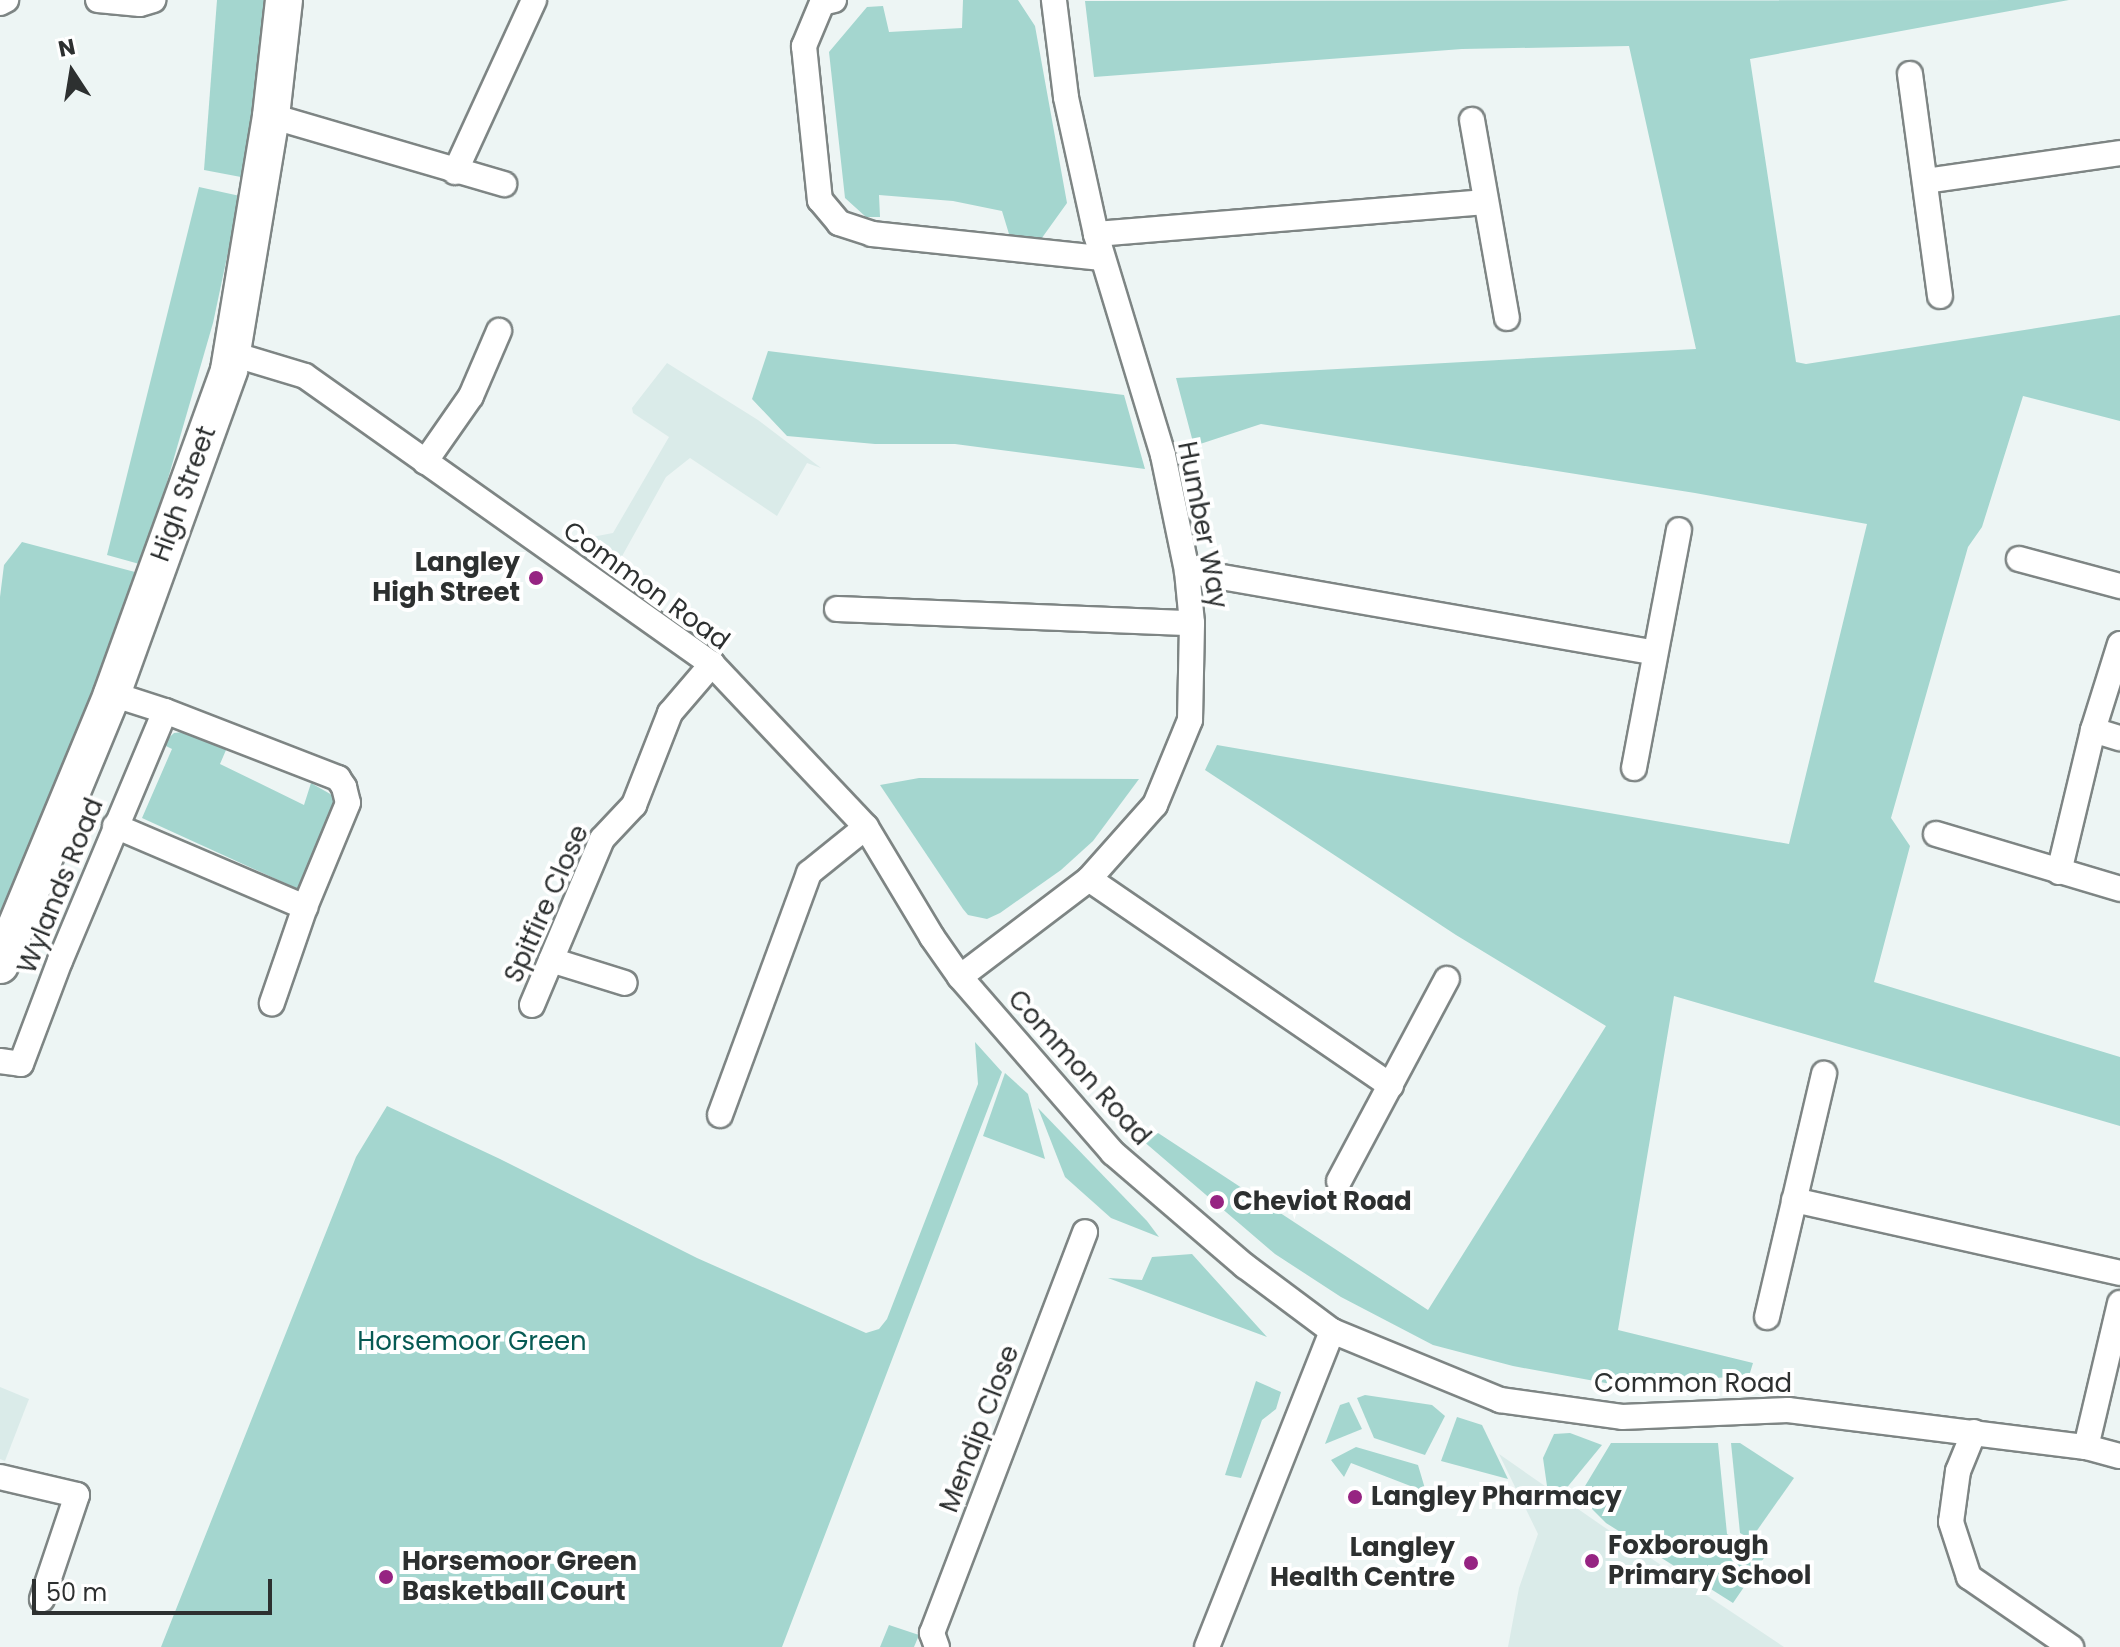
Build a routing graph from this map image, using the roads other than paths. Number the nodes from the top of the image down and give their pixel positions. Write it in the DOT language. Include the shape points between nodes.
graph roads {
  1 [pos="6,0"];
  2 [pos="98,0"];
  3 [pos="153,0"];
  4 [pos="284,0"];
  5 [pos="534,0"];
  6 [pos="834,0"];
  7 [pos="1054,0"];
  8 [pos="0,3"];
  9 [pos="1910,74"];
  10 [pos="271,116"];
  11 [pos="1472,120"];
  12 [pos="2120,153"];
  13 [pos="455,172"];
  14 [pos="1926,181"];
  15 [pos="504,184"];
  16 [pos="1486,202"];
  17 [pos="1099,246"];
  18 [pos="1940,296"];
  19 [pos="1507,318"];
  20 [pos="499,331"];
  21 [pos="229,353"];
  22 [pos="425,462"];
  23 [pos="1679,530"];
  24 [pos="2019,559"];
  25 [pos="1187,571"];
  26 [pos="2120,586"];
  27 [pos="837,609"];
  28 [pos="1192,623"];
  29 [pos="2120,644"];
  30 [pos="1655,653"];
  31 [pos="712,664"];
  32 [pos="112,694"];
  33 [pos="165,711"];
  34 [pos="2093,730"];
  35 [pos="2120,738"];
  36 [pos="1634,768"];
  37 [pos="115,826"];
  38 [pos="866,827"];
  39 [pos="1936,834"];
  40 [pos="2059,872"];
  41 [pos="1089,879"];
  42 [pos="2120,889"];
  43 [pos="305,907"];
  44 [pos="551,960"];
  45 [pos="0,965"];
  46 [pos="960,977"];
  47 [pos="1447,979"];
  48 [pos="625,983"];
  49 [pos="272,1003"];
  50 [pos="532,1005"];
  51 [pos="0,1061"];
  52 [pos="1824,1074"];
  53 [pos="1391,1086"];
  54 [pos="720,1115"];
  55 [pos="1339,1181"];
  56 [pos="1794,1200"];
  57 [pos="1085,1232"];
  58 [pos="2120,1273"];
  59 [pos="2120,1303"];
  60 [pos="1767,1317"];
  61 [pos="1332,1331"];
  62 [pos="1974,1432"];
  63 [pos="2086,1447"];
  64 [pos="2120,1456"];
  65 [pos="0,1477"];
  66 [pos="42,1599"];
  67 [pos="937,1647"];
  68 [pos="1207,1647"];
  69 [pos="2071,1647"];
  1 -- 8 [label="street"];
  2 -- 3 [label="street"];
  4 -- 10 [label="main road, High Street"];
  5 -- 13 [label="street"];
  6 -- 17 [label="street" via="822,3 804,46 820,200 839,223 872,234"];
  7 -- 17 [label="street, Humber Way" via="1066,97"];
  9 -- 14 [label="street"];
  10 -- 13 [label="street"];
  10 -- 21 [label="main road, High Street"];
  11 -- 16 [label="street"];
  12 -- 14 [label="street"];
  13 -- 15 [label="street"];
  14 -- 18 [label="street"];
  16 -- 17 [label="street"];
  16 -- 19 [label="street"];
  17 -- 25 [label="street, Humber Way" via="1163,455"];
  20 -- 22 [label="street" via="471,396"];
  21 -- 22 [label="street, Common Road" via="305,376"];
  21 -- 32 [label="main road, High Street" via="229,370"];
  22 -- 31 [label="street, Common Road"];
  23 -- 30 [label="street"];
  24 -- 26 [label="street"];
  25 -- 28 [label="street, Humber Way"];
  25 -- 30 [label="street"];
  27 -- 28 [label="street"];
  28 -- 41 [label="street, Humber Way" via="1190,720 1155,805"];
  29 -- 34 [label="street"];
  30 -- 36 [label="street"];
  31 -- 38 [label="street, Common Road"];
  31 -- 44 [label="street, Spitfire Close" via="670,713 634,805 602,839"];
  32 -- 33 [label="street"];
  32 -- 45 [label="main road, High Street"];
  33 -- 37 [label="street, Wylands Road"];
  33 -- 43 [label="street" via="338,778 348,803"];
  34 -- 35 [label="street"];
  34 -- 40 [label="street"];
  37 -- 43 [label="street"];
  37 -- 51 [label="street, Wylands Road" via="21,1064"];
  38 -- 46 [label="street, Common Road"];
  38 -- 54 [label="street" via="809,873"];
  39 -- 40 [label="street"];
  40 -- 42 [label="street"];
  41 -- 46 [label="street, Humber Way"];
  41 -- 53 [label="street"];
  43 -- 49 [label="street"];
  44 -- 48 [label="street"];
  44 -- 50 [label="street, Spitfire Close"];
  46 -- 61 [label="street, Common Road" via="1113,1153 1245,1266"];
  47 -- 53 [label="street"];
  52 -- 56 [label="street"];
  53 -- 55 [label="street"];
  56 -- 58 [label="street"];
  56 -- 60 [label="street"];
  57 -- 67 [label="street, Mendip Close" via="932,1633"];
  59 -- 63 [label="street"];
  61 -- 62 [label="street, Common Road" via="1515,1402 1622,1417 1788,1410"];
  61 -- 68 [label="street"];
  62 -- 63 [label="street, Common Road"];
  62 -- 69 [label="street" via="1958,1471 1951,1522 1969,1577"];
  63 -- 64 [label="street, Common Road"];
  65 -- 66 [label="street" via="77,1495"];
}
